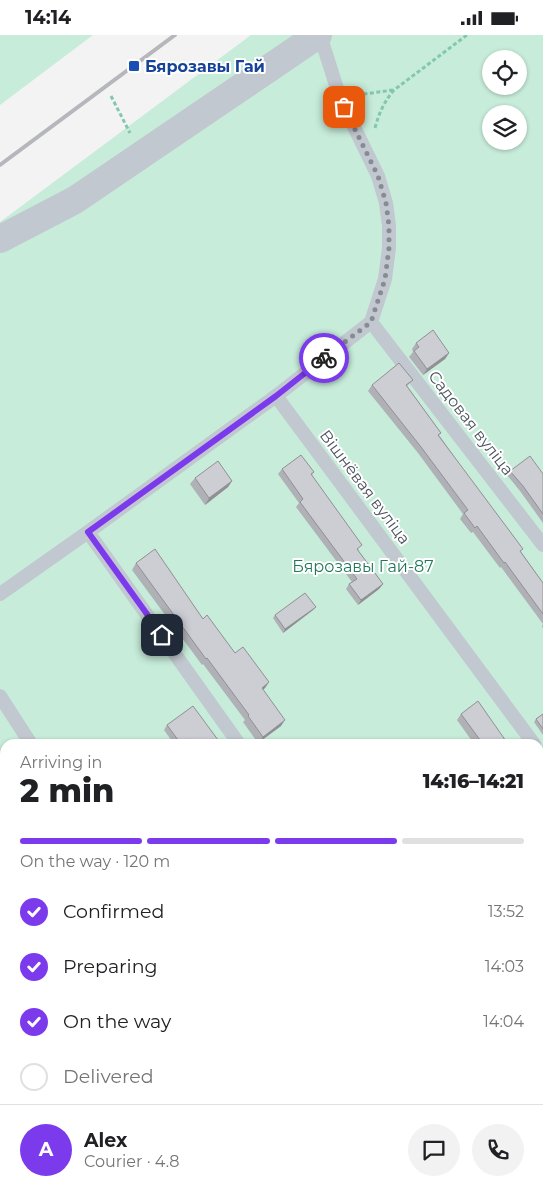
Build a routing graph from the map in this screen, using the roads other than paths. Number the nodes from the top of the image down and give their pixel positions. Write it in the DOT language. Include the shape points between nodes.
graph roads {
  1 [pos="319,35"];
  2 [pos="0,239"];
  3 [pos="371,322"];
  4 [pos="276,396"];
  5 [pos="88,532"];
  6 [pos="543,545"];
  7 [pos="0,594"];
  8 [pos="0,697"];
  9 [pos="28,739"];
  10 [pos="235,739"];
  11 [pos="530,739"];
  1 -- 2 [label="street" via="75,200"];
  1 -- 3 [label="lane" via="340,98 371,160 386,203 389,248 385,279"];
  3 -- 4 [label="lane"];
  3 -- 6 [label="lane, Садовая вуліца"];
  4 -- 5 [label="lane"];
  4 -- 11 [label="lane, Вішнёвая вуліца"];
  5 -- 7 [label="lane"];
  5 -- 10 [label="lane"];
  8 -- 9 [label="lane"];
}
